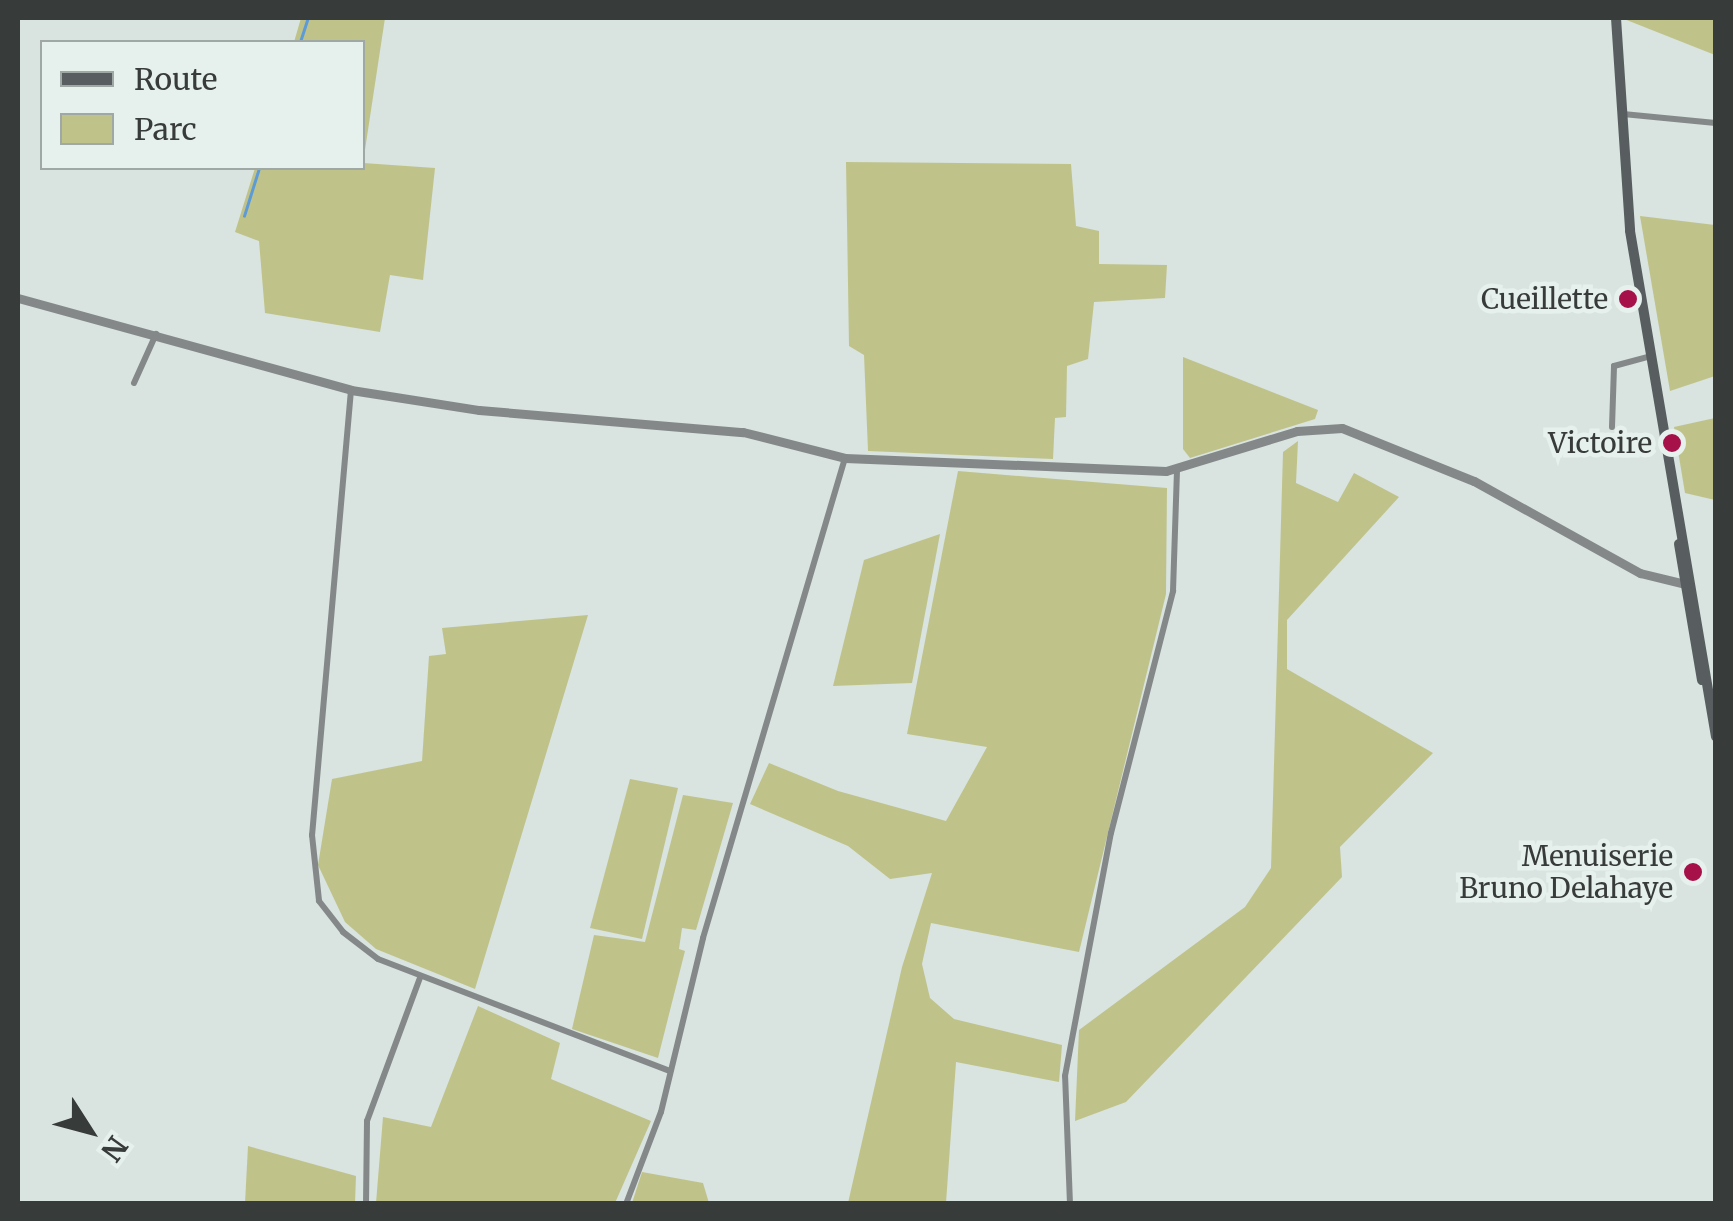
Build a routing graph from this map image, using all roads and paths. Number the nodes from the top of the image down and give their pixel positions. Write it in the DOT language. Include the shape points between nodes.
graph roads {
  1 [pos="1616,18"];
  2 [pos="1620,114"];
  3 [pos="1716,123"];
  4 [pos="18,298"];
  5 [pos="156,332"];
  6 [pos="1651,356"];
  7 [pos="134,383"];
  8 [pos="351,390"];
  9 [pos="1612,427"];
  10 [pos="845,458"];
  11 [pos="1177,470"];
  12 [pos="1688,578"];
  13 [pos="1706,657"];
  14 [pos="1715,731"];
  15 [pos="420,978"];
  16 [pos="670,1071"];
  17 [pos="366,1204"];
  18 [pos="626,1204"];
  19 [pos="1070,1204"];
  1 -- 2 [label="main road"];
  2 -- 3 [label="street"];
  2 -- 6 [label="main road"];
  4 -- 5 [label="street"];
  5 -- 7 [label="street"];
  5 -- 8 [label="street"];
  6 -- 9 [label="street" via="1614,366"];
  6 -- 12 [label="main road"];
  8 -- 10 [label="street" via="479,410 743,432"];
  8 -- 15 [label="street" via="312,873 323,908 351,940"];
  10 -- 11 [label="street"];
  10 -- 16 [label="street"];
  11 -- 12 [label="street" via="1297,432 1342,428 1474,481 1640,574"];
  11 -- 19 [label="street" via="1173,591 1111,833 1064,1076"];
  12 -- 13 [label="main road"];
  13 -- 14 [label="main road"];
  15 -- 16 [label="street"];
  15 -- 17 [label="street" via="367,1121"];
  16 -- 18 [label="street"];
}
